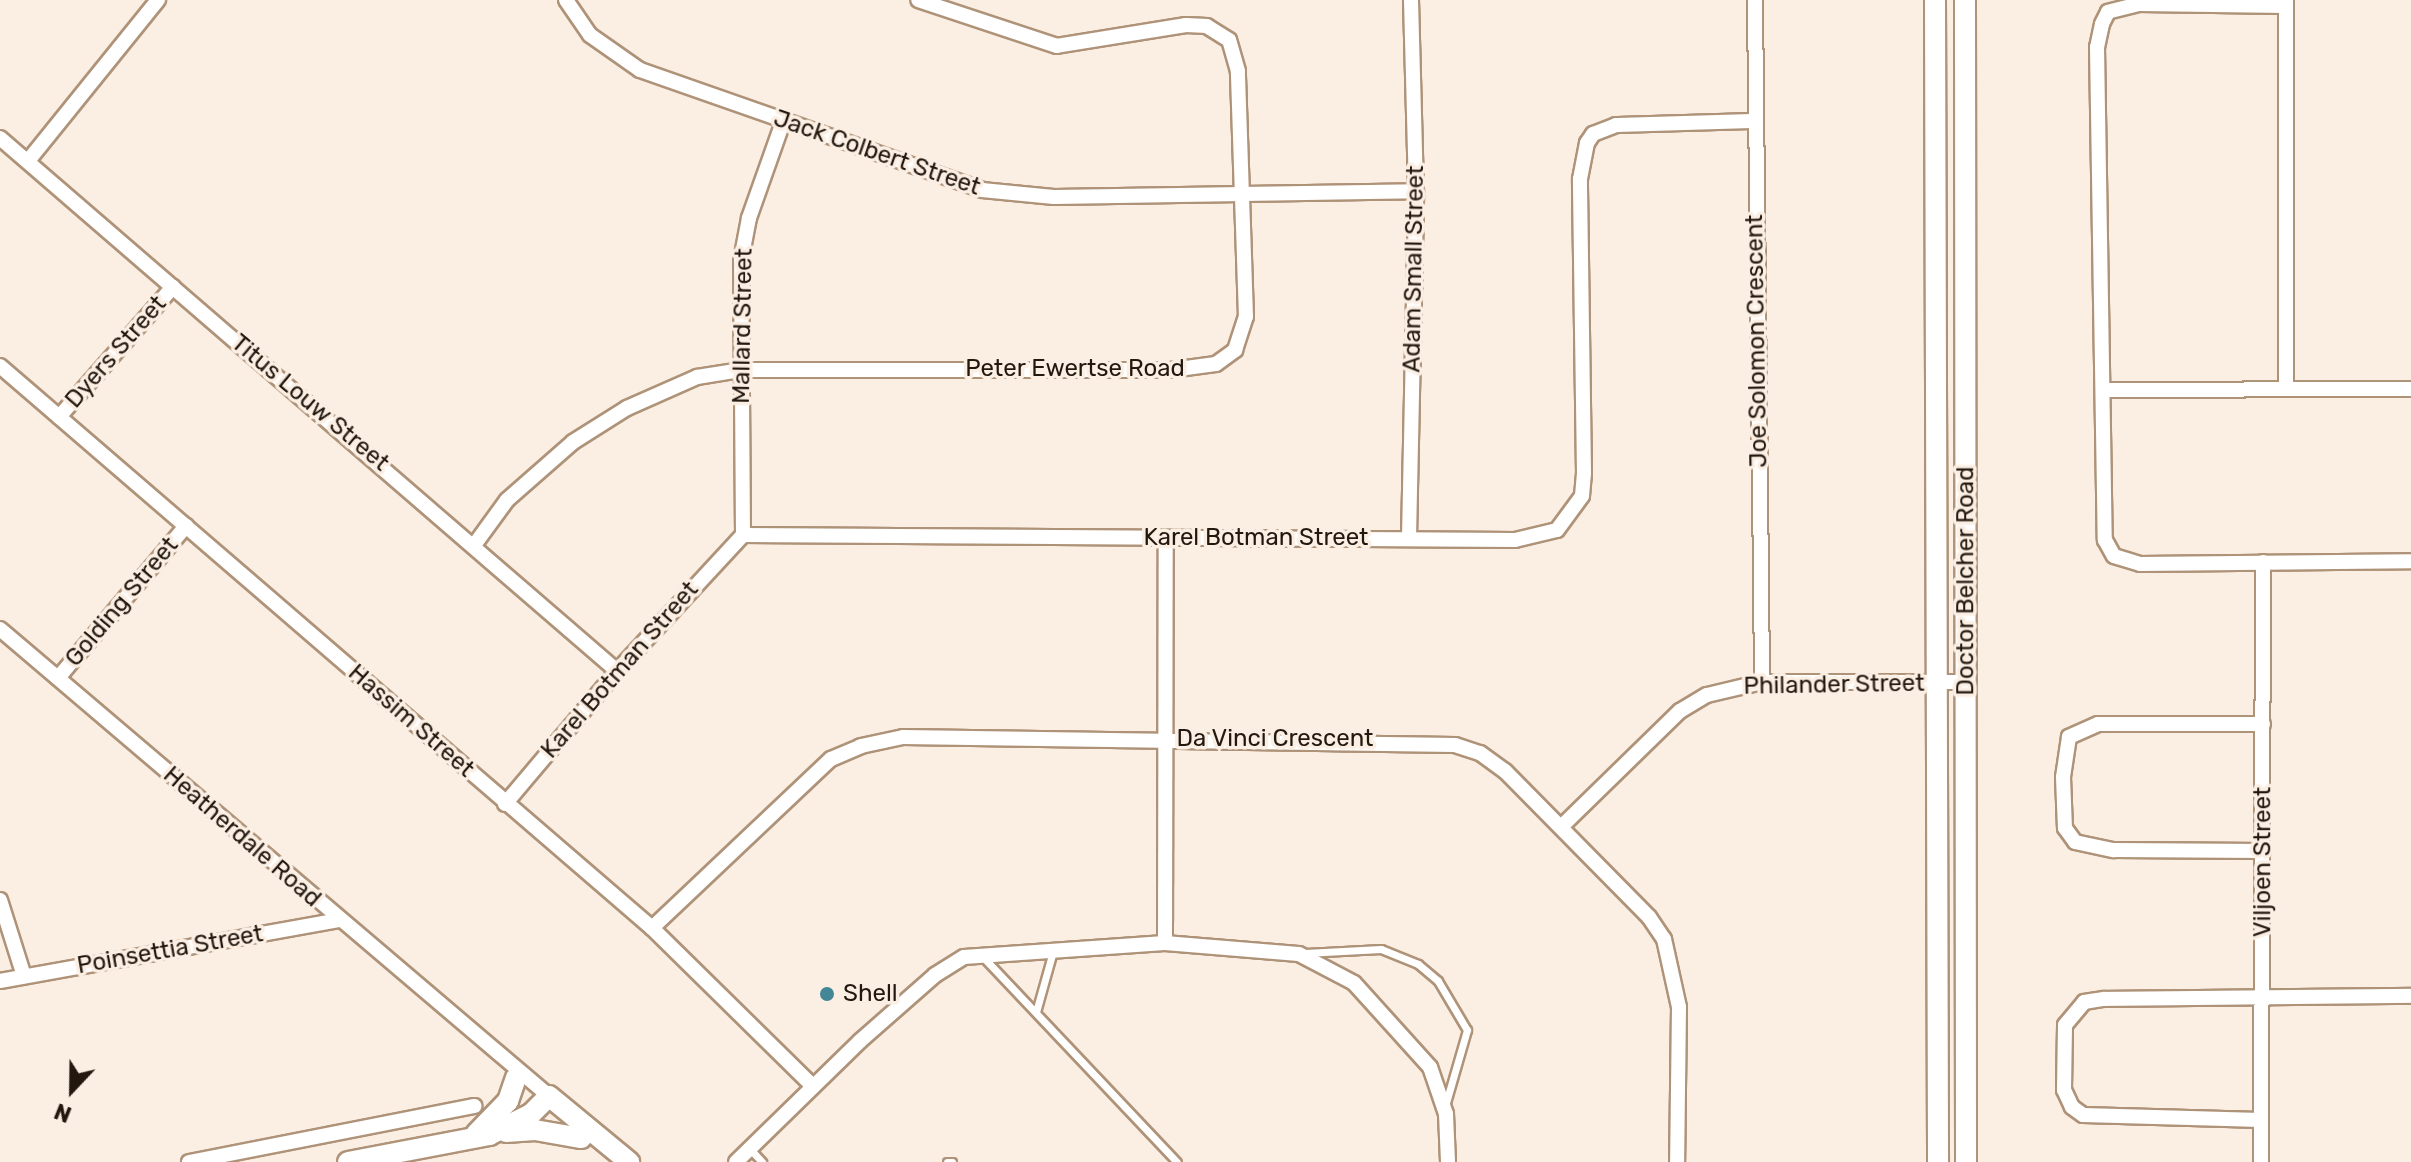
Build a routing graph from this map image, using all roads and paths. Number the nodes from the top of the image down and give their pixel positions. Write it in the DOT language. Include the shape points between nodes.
graph roads {
  1 [pos="158,0"];
  2 [pos="566,0"];
  3 [pos="918,0"];
  4 [pos="1411,0"];
  5 [pos="1755,0"];
  6 [pos="1935,0"];
  7 [pos="1965,0"];
  8 [pos="2286,3"];
  9 [pos="1753,121"];
  10 [pos="783,122"];
  11 [pos="0,138"];
  12 [pos="28,161"];
  13 [pos="1416,191"];
  14 [pos="1242,195"];
  15 [pos="173,287"];
  16 [pos="0,366"];
  17 [pos="741,370"];
  18 [pos="2286,387"];
  19 [pos="2411,389"];
  20 [pos="2103,390"];
  21 [pos="59,417"];
  22 [pos="186,526"];
  23 [pos="743,535"];
  24 [pos="1409,538"];
  25 [pos="1166,539"];
  26 [pos="475,544"];
  27 [pos="2411,561"];
  28 [pos="2263,562"];
  29 [pos="0,629"];
  30 [pos="617,671"];
  31 [pos="58,678"];
  32 [pos="1762,682"];
  33 [pos="1967,682"];
  34 [pos="1937,683"];
  35 [pos="2263,724"];
  36 [pos="1167,739"];
  37 [pos="505,804"];
  38 [pos="1562,826"];
  39 [pos="2263,851"];
  40 [pos="0,900"];
  41 [pos="339,920"];
  42 [pos="652,928"];
  43 [pos="1165,943"];
  44 [pos="1053,949"];
  45 [pos="979,953"];
  46 [pos="1299,954"];
  47 [pos="24,976"];
  48 [pos="0,981"];
  49 [pos="2411,996"];
  50 [pos="2263,999"];
  51 [pos="1036,1012"];
  52 [pos="485,1045"];
  53 [pos="516,1078"];
  54 [pos="813,1086"];
  55 [pos="546,1101"];
  56 [pos="475,1106"];
  57 [pos="1445,1107"];
  58 [pos="2261,1120"];
  59 [pos="480,1137"];
  60 [pos="581,1138"];
  61 [pos="749,1148"];
  62 [pos="189,1162"];
  63 [pos="348,1162"];
  64 [pos="607,1162"];
  65 [pos="629,1162"];
  66 [pos="736,1162"];
  67 [pos="762,1162"];
  68 [pos="1177,1162"];
  69 [pos="1448,1162"];
  70 [pos="1677,1162"];
  71 [pos="1938,1162"];
  72 [pos="1966,1162"];
  73 [pos="2261,1162"];
  1 -- 12 [label="street"];
  2 -- 10 [label="street, Jack Colbert Street" via="590,35 620,59"];
  3 -- 14 [label="street, Peter Ewertse Road" via="1057,46 1186,25 1219,33 1229,40 1237,62"];
  4 -- 13 [label="street, Adam Small Street"];
  5 -- 9 [label="street, Joe Solomon Crescent"];
  6 -- 34 [label="main road, Doctor Belcher Road"];
  7 -- 33 [label="main road, Doctor Belcher Road"];
  8 -- 18 [label="street"];
  8 -- 20 [label="street" via="2139,4 2108,12 2102,24 2097,47"];
  9 -- 24 [label="street, Karel Botman Street" via="1636,123 1593,134 1580,179 1582,496 1572,516 1544,537"];
  9 -- 32 [label="street, Joe Solomon Crescent"];
  10 -- 14 [label="street, Jack Colbert Street" via="948,181 1016,196"];
  10 -- 17 [label="street, Mallard Street" via="743,243"];
  11 -- 12 [label="street, Titus Louw Street"];
  12 -- 15 [label="street, Titus Louw Street"];
  13 -- 14 [label="street, Jack Colbert Street"];
  13 -- 24 [label="street, Adam Small Street"];
  14 -- 17 [label="street, Peter Ewertse Road" via="1246,317 1235,350 1216,364 1171,370"];
  15 -- 21 [label="street, Dyers Street"];
  15 -- 26 [label="street, Titus Louw Street"];
  16 -- 21 [label="street, Hassim Street"];
  17 -- 23 [label="street, Mallard Street"];
  17 -- 26 [label="street, Peter Ewertse Road" via="668,388 573,442 507,500"];
  18 -- 19 [label="street"];
  18 -- 20 [label="street"];
  20 -- 28 [label="street" via="2103,529 2114,556 2140,564"];
  21 -- 22 [label="street, Hassim Street"];
  22 -- 31 [label="street, Golding Street"];
  22 -- 37 [label="street, Hassim Street"];
  23 -- 25 [label="street, Karel Botman Street"];
  23 -- 30 [label="street, Karel Botman Street"];
  24 -- 25 [label="street, Karel Botman Street"];
  25 -- 36 [label="street"];
  26 -- 30 [label="street, Titus Louw Street"];
  27 -- 28 [label="street"];
  28 -- 35 [label="street, Viljoen Street"];
  29 -- 31 [label="street, Heatherdale Road"];
  30 -- 37 [label="street, Karel Botman Street"];
  31 -- 41 [label="street, Heatherdale Road"];
  32 -- 34 [label="street, Philander Street"];
  32 -- 38 [label="street, Philander Street" via="1691,703"];
  33 -- 34 [label="street, Philander Street"];
  33 -- 72 [label="main road, Doctor Belcher Road"];
  34 -- 71 [label="main road, Doctor Belcher Road"];
  35 -- 39 [label="street, Viljoen Street"];
  35 -- 39 [label="street" via="2098,724 2069,737 2063,777 2065,828 2075,842 2092,848"];
  36 -- 38 [label="street, Da Vinci Crescent" via="1455,745 1480,753 1505,771"];
  36 -- 42 [label="street, Da Vinci Crescent" via="903,737 861,746 831,759"];
  36 -- 43 [label="street"];
  37 -- 42 [label="street, Hassim Street"];
  38 -- 70 [label="street, Da Vinci Crescent" via="1649,917 1670,953 1679,1007"];
  39 -- 50 [label="street, Viljoen Street"];
  40 -- 47 [label="street"];
  41 -- 47 [label="street, Poinsettia Street"];
  41 -- 52 [label="street, Heatherdale Road"];
  42 -- 54 [label="street, Hassim Street"];
  43 -- 44 [label="street"];
  43 -- 46 [label="street"];
  44 -- 45 [label="street"];
  44 -- 51 [label="lane"];
  45 -- 51 [label="lane"];
  45 -- 54 [label="street" via="935,975"];
  46 -- 57 [label="street" via="1354,983 1376,1004 1430,1067"];
  46 -- 57 [label="lane" via="1381,949 1418,964 1438,981 1467,1030"];
  47 -- 48 [label="street, Poinsettia Street"];
  49 -- 50 [label="street"];
  50 -- 58 [label="street, Viljoen Street"];
  50 -- 58 [label="street" via="2084,1002 2065,1025 2061,1054 2064,1090 2083,1115"];
  51 -- 68 [label="lane"];
  52 -- 53 [label="street, Heatherdale Road"];
  52 -- 55 [label="street, Heatherdale Road"];
  53 -- 55 [label="street, Heatherdale Road"];
  53 -- 59 [label="main road"];
  54 -- 61 [label="street"];
  55 -- 59 [label="main road"];
  55 -- 60 [label="main road, Heatherdale Road"];
  55 -- 65 [label="main road, Heatherdale Road"];
  56 -- 62 [label="street"];
  57 -- 69 [label="street"];
  58 -- 73 [label="street, Viljoen Street"];
  59 -- 60 [label="main road" via="535,1130"];
  59 -- 63 [label="main road"];
  60 -- 64 [label="main road, Heatherdale Road"];
  61 -- 66 [label="street"];
  61 -- 67 [label="lane"];
}
